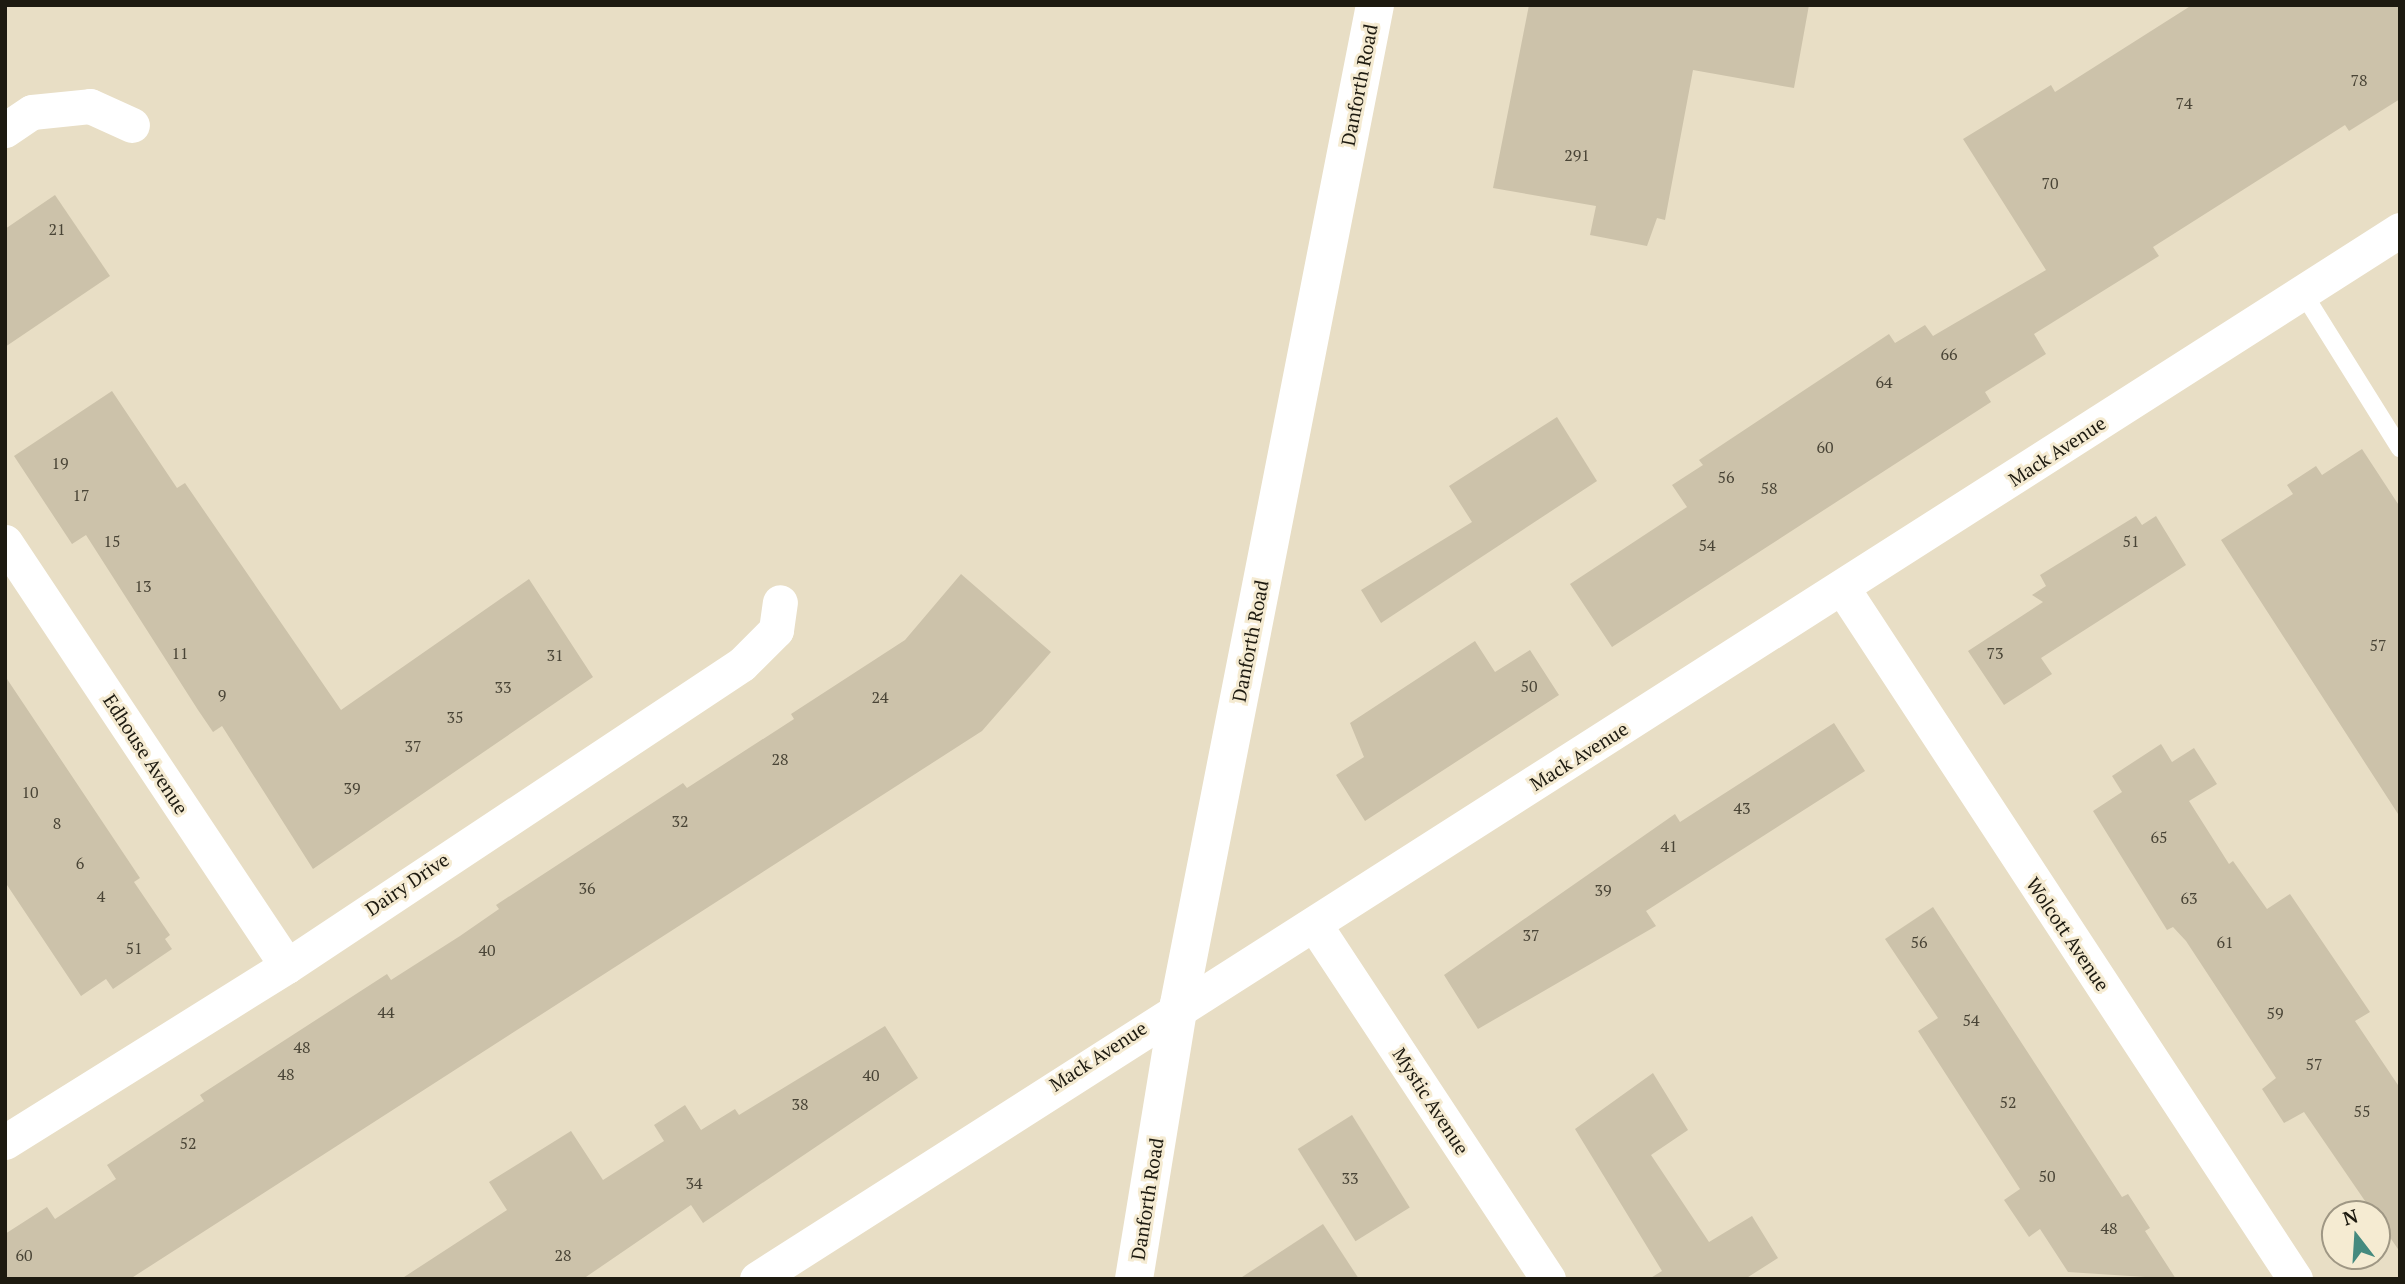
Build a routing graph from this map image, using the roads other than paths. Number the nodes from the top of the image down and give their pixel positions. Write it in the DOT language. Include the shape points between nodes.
graph roads {
  1 [pos="1375,5"];
  2 [pos="132,125"];
  3 [pos="5,130"];
  4 [pos="2400,230"];
  5 [pos="2303,293"];
  6 [pos="2400,448"];
  7 [pos="5,541"];
  8 [pos="1843,589"];
  9 [pos="780,602"];
  10 [pos="1314,924"];
  11 [pos="287,966"];
  12 [pos="1179,1004"];
  13 [pos="5,1142"];
  14 [pos="757,1279"];
  15 [pos="1134,1279"];
  16 [pos="1548,1279"];
  17 [pos="2295,1279"];
  1 -- 12 [label="main road, Danforth Road"];
  2 -- 3 [label="street" via="90,106 32,113"];
  4 -- 5 [label="street, Mack Avenue"];
  5 -- 6 [label="lane"];
  5 -- 8 [label="street, Mack Avenue"];
  7 -- 11 [label="street, Edhouse Avenue"];
  8 -- 10 [label="street, Mack Avenue"];
  8 -- 17 [label="street, Wolcott Avenue"];
  9 -- 11 [label="street, Dairy Drive" via="776,630 742,664"];
  10 -- 12 [label="street, Mack Avenue"];
  10 -- 16 [label="street, Mystic Avenue"];
  11 -- 13 [label="street, Dairy Drive"];
  12 -- 14 [label="street, Mack Avenue"];
  12 -- 15 [label="main road, Danforth Road"];
}
